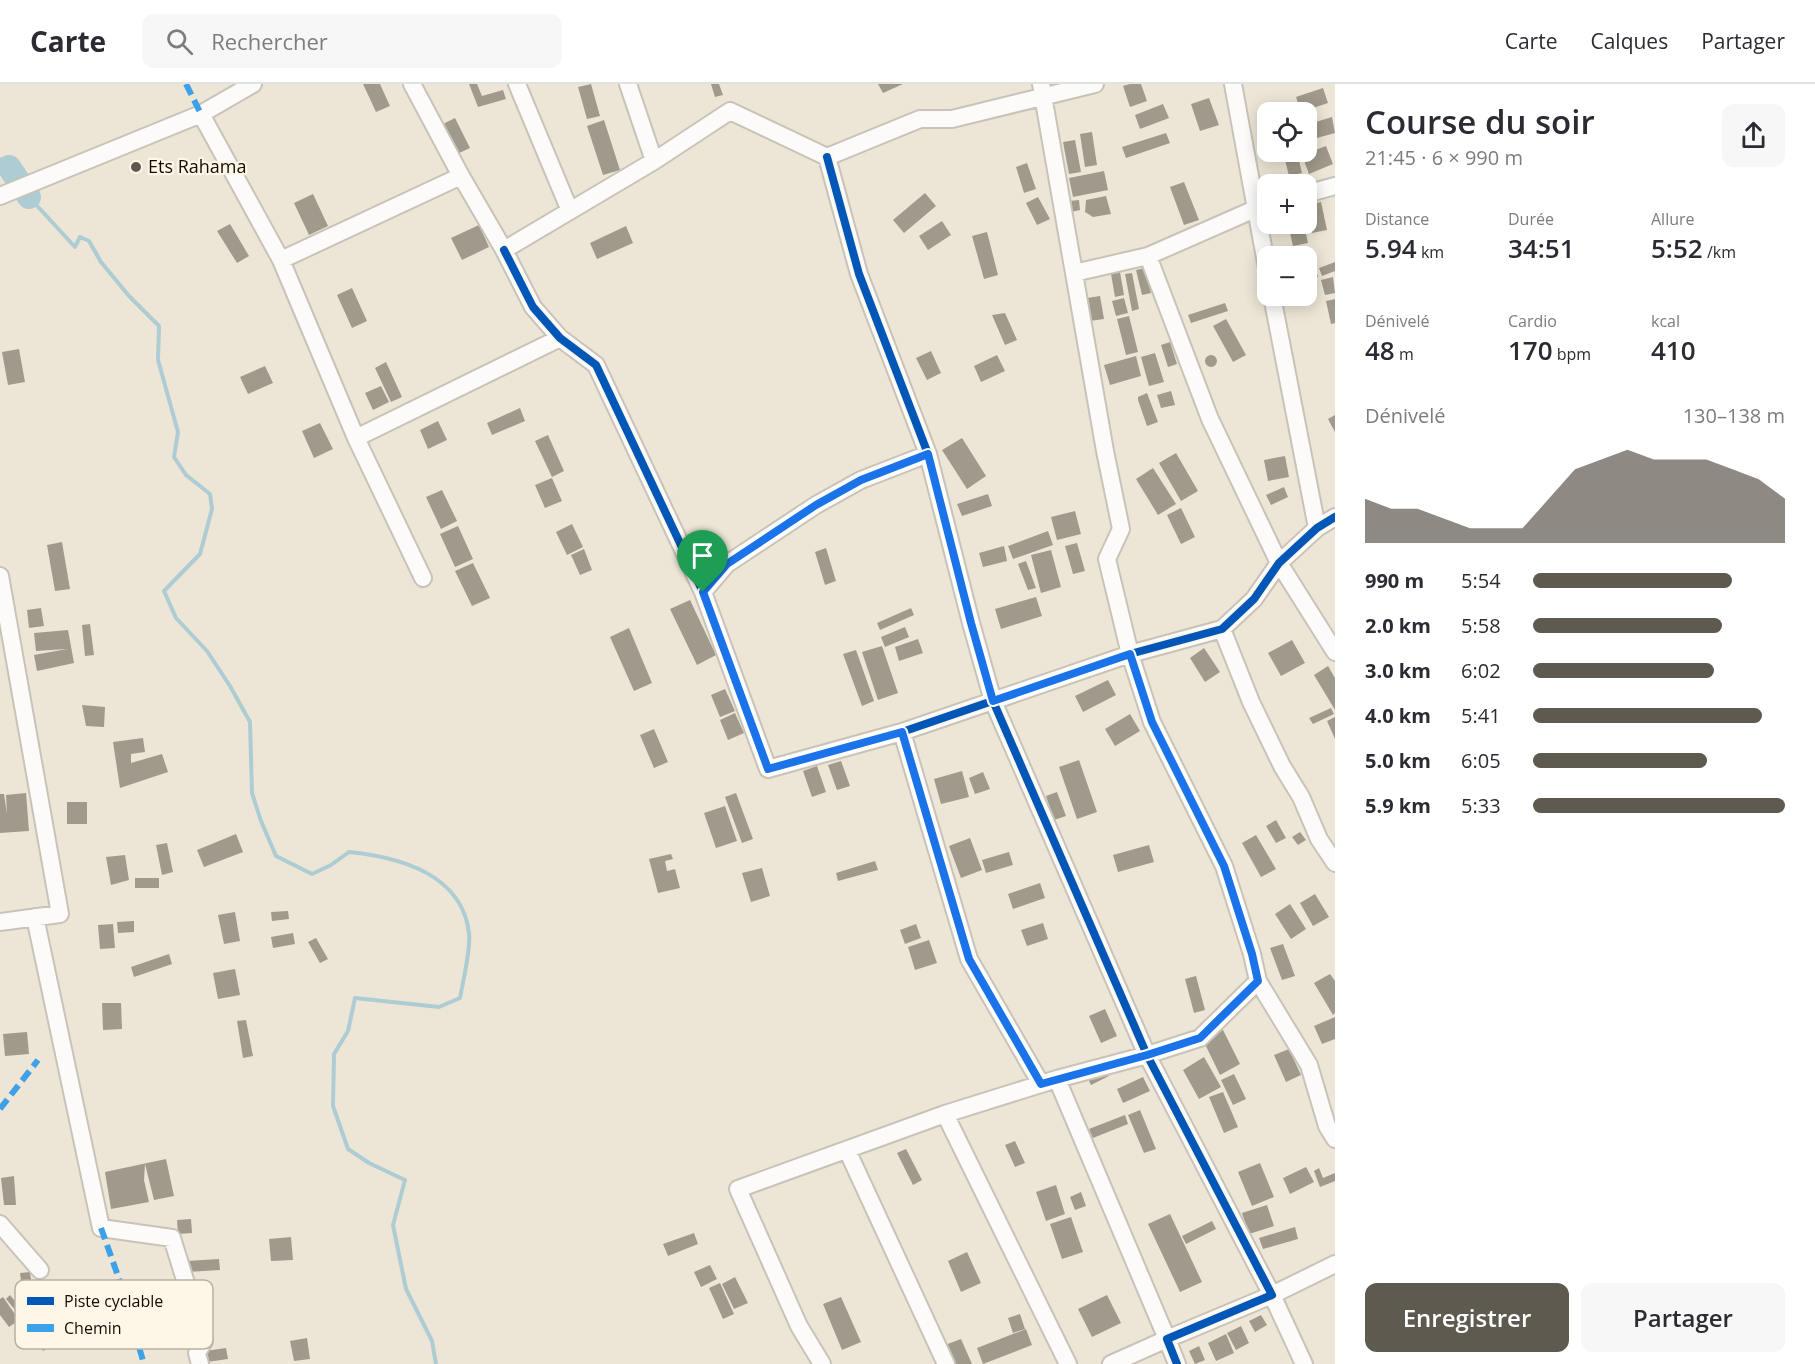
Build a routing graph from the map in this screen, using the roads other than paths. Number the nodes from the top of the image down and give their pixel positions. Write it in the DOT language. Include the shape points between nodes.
graph roads {
  1 [pos="253,84"];
  2 [pos="412,84"];
  3 [pos="517,84"];
  4 [pos="628,84"];
  5 [pos="1095,84"];
  6 [pos="1233,84"];
  7 [pos="1042,90"];
  8 [pos="201,114"];
  9 [pos="827,157"];
  10 [pos="654,160"];
  11 [pos="461,176"];
  12 [pos="1335,186"];
  13 [pos="1257,189"];
  14 [pos="1317,191"];
  15 [pos="0,196"];
  16 [pos="1257,209"];
  17 [pos="570,211"];
  18 [pos="504,250"];
  19 [pos="1148,256"];
  20 [pos="281,260"];
  21 [pos="1074,273"];
  22 [pos="1274,306"];
  23 [pos="560,338"];
  24 [pos="356,438"];
  25 [pos="928,454"];
  26 [pos="1335,517"];
  27 [pos="1317,528"];
  28 [pos="1279,563"];
  29 [pos="0,576"];
  30 [pos="423,578"];
  31 [pos="703,592"];
  32 [pos="1222,629"];
  33 [pos="1335,651"];
  34 [pos="1130,654"];
  35 [pos="993,701"];
  36 [pos="902,732"];
  37 [pos="1335,863"];
  38 [pos="35,917"];
  39 [pos="0,922"];
  40 [pos="1258,981"];
  41 [pos="1147,1055"];
  42 [pos="1049,1081"];
  43 [pos="945,1114"];
  44 [pos="1335,1139"];
  45 [pos="847,1149"];
  46 [pos="0,1224"];
  47 [pos="1335,1264"];
  48 [pos="40,1270"];
  49 [pos="185,1280"];
  50 [pos="1272,1295"];
  51 [pos="1167,1339"];
  52 [pos="199,1349"];
  53 [pos="200,1364"];
  54 [pos="822,1364"];
  55 [pos="946,1364"];
  56 [pos="1068,1364"];
  57 [pos="1111,1364"];
  58 [pos="1177,1364"];
  59 [pos="1304,1364"];
  1 -- 8 [label="street"];
  2 -- 11 [label="street"];
  3 -- 17 [label="street"];
  4 -- 10 [label="street"];
  5 -- 7 [label="street"];
  6 -- 13 [label="street"];
  7 -- 9 [label="street" via="952,119 920,119"];
  7 -- 21 [label="street"];
  8 -- 15 [label="street"];
  8 -- 20 [label="street"];
  9 -- 10 [label="street" via="730,111"];
  9 -- 25 [label="street" via="859,274"];
  10 -- 17 [label="street"];
  11 -- 18 [label="street"];
  11 -- 20 [label="street"];
  12 -- 14 [label="street"];
  16 -- 19 [label="street"];
  17 -- 18 [label="street"];
  18 -- 23 [label="street" via="533,307"];
  19 -- 21 [label="street"];
  19 -- 28 [label="street" via="1210,419"];
  20 -- 24 [label="street"];
  21 -- 34 [label="street" via="1121,529 1107,559"];
  22 -- 27 [label="street"];
  23 -- 24 [label="street"];
  23 -- 31 [label="street" via="596,365"];
  24 -- 30 [label="street"];
  25 -- 31 [label="street" via="861,480 816,505 727,564"];
  25 -- 35 [label="street"];
  26 -- 27 [label="street"];
  27 -- 28 [label="street"];
  28 -- 32 [label="street" via="1254,599"];
  28 -- 33 [label="street"];
  29 -- 38 [label="street" via="60,914"];
  31 -- 36 [label="street" via="768,769"];
  32 -- 34 [label="street"];
  32 -- 37 [label="street" via="1251,702 1319,839"];
  34 -- 35 [label="street"];
  34 -- 40 [label="street" via="1152,722 1224,866"];
  35 -- 36 [label="street"];
  35 -- 41 [label="street"];
  36 -- 42 [label="street" via="969,959"];
  38 -- 39 [label="street"];
  38 -- 49 [label="street" via="101,1228 172,1238"];
  40 -- 41 [label="street" via="1200,1038"];
  40 -- 44 [label="street" via="1309,1065 1327,1126"];
  41 -- 42 [label="street"];
  41 -- 50 [label="street"];
  42 -- 43 [label="street"];
  42 -- 51 [label="street"];
  43 -- 45 [label="street"];
  43 -- 56 [label="street"];
  45 -- 54 [label="street" via="738,1189 799,1326"];
  45 -- 55 [label="street"];
  46 -- 48 [label="street"];
  47 -- 50 [label="street"];
  50 -- 51 [label="street"];
  50 -- 59 [label="street"];
  51 -- 57 [label="street"];
  51 -- 58 [label="street"];
  52 -- 53 [label="street"];
}
